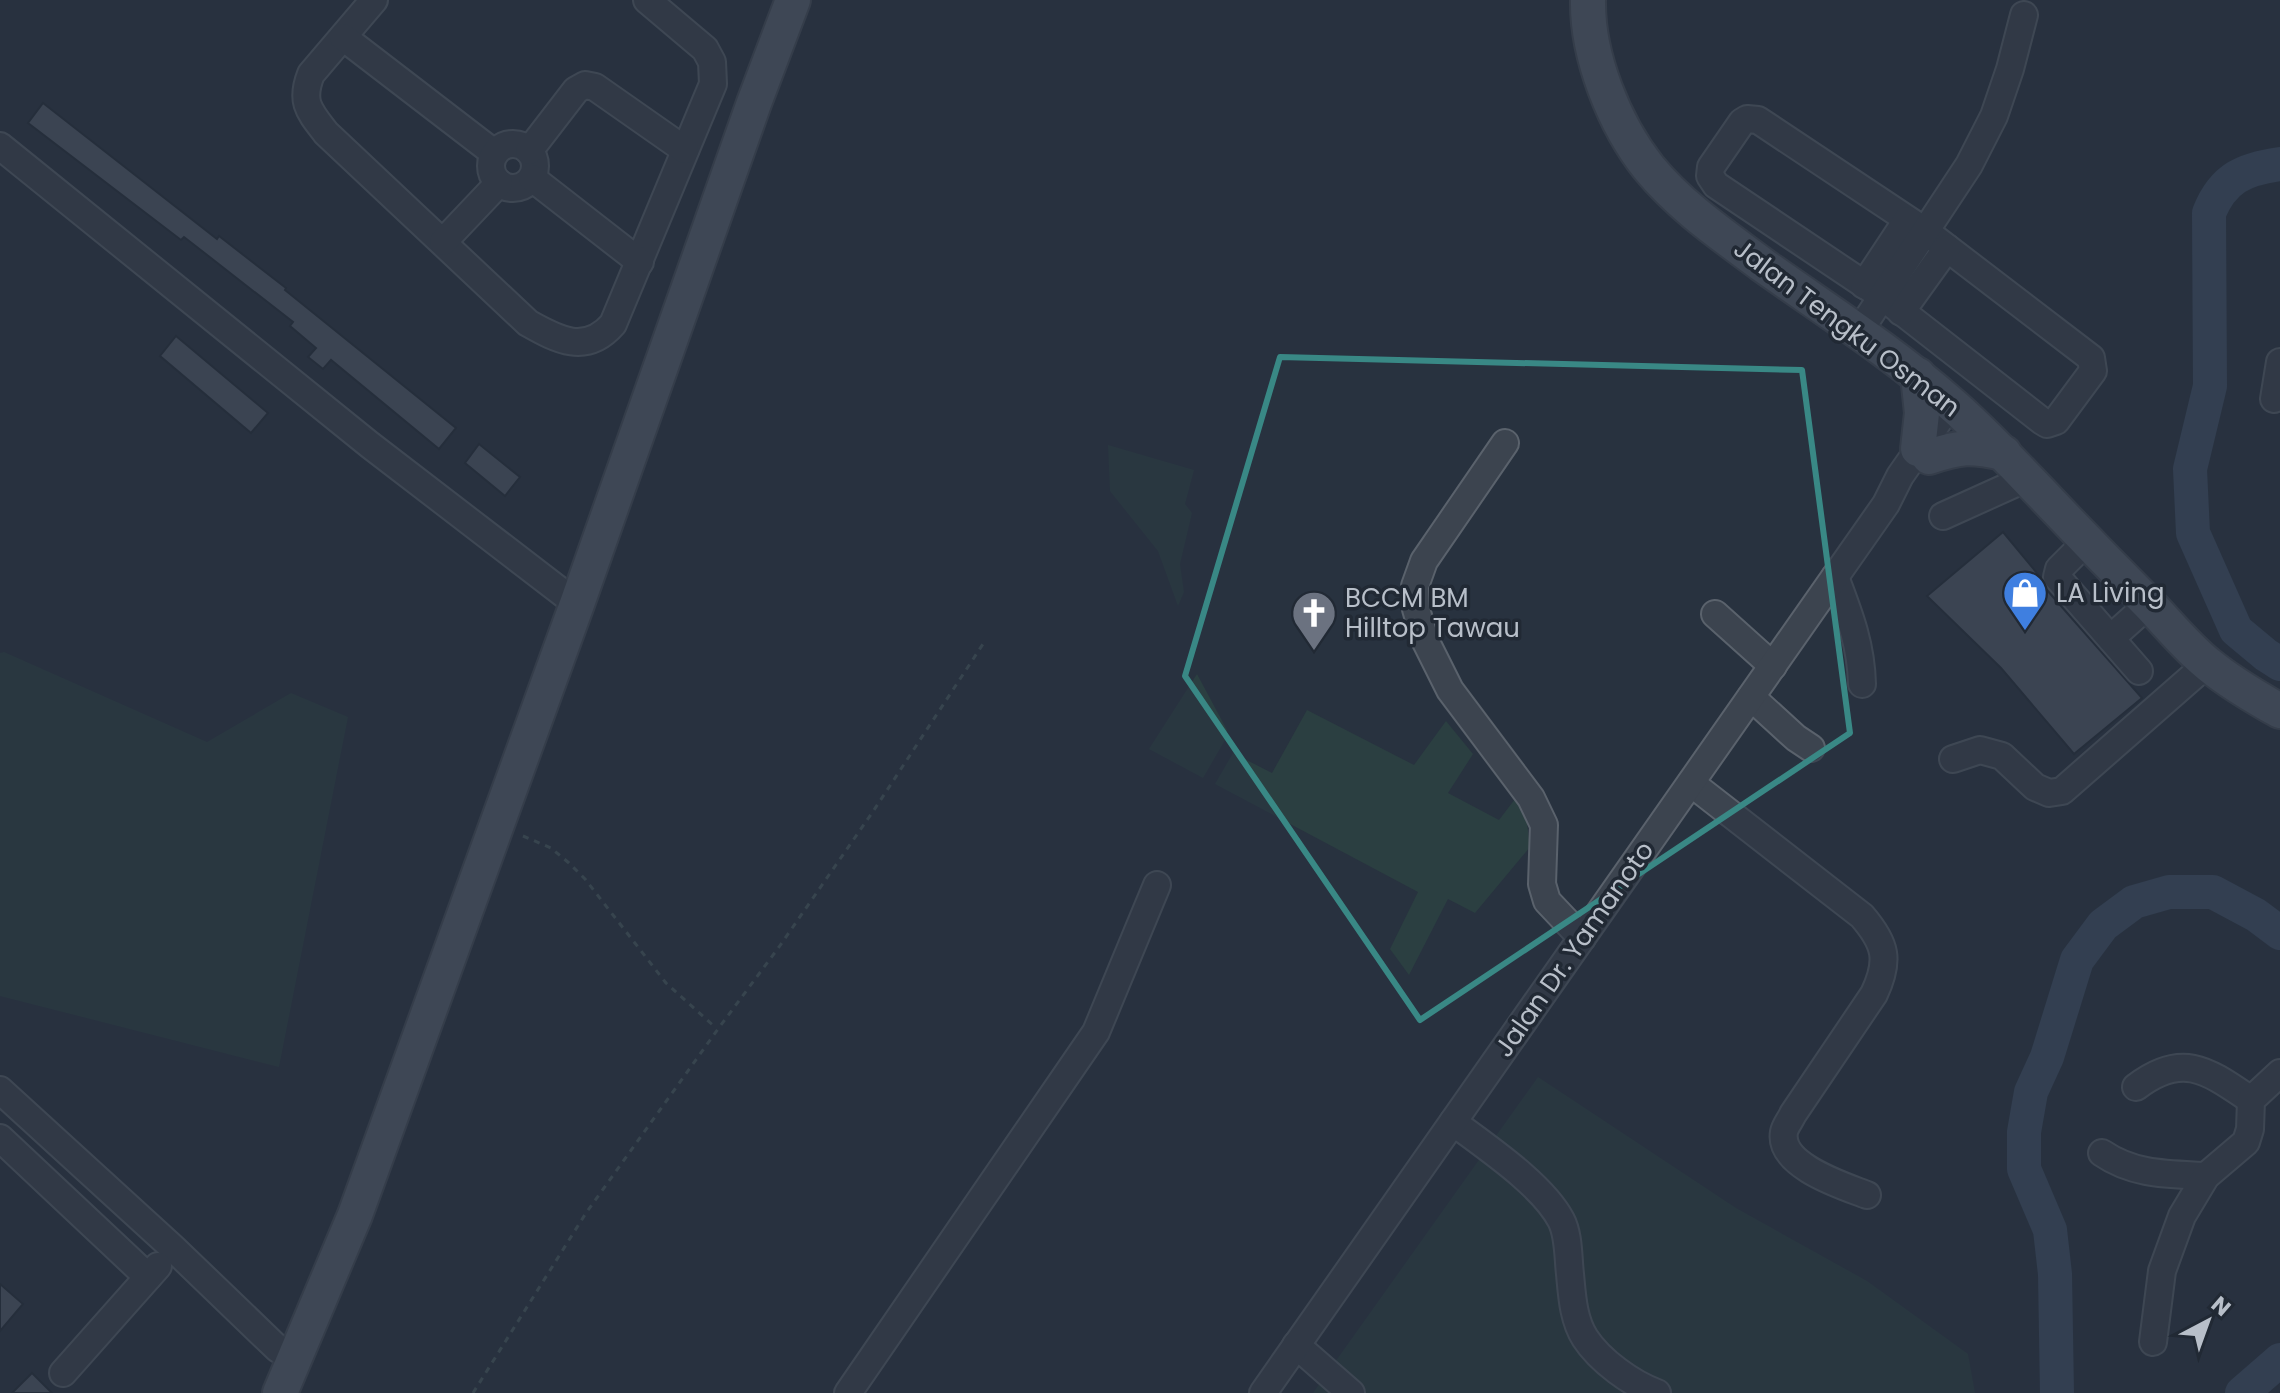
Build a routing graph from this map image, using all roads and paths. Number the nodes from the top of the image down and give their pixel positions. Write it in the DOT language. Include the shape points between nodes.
graph roads {
  1 [pos="374,0"];
  2 [pos="647,0"];
  3 [pos="793,0"];
  4 [pos="1588,0"];
  5 [pos="2024,15"];
  6 [pos="343,37"];
  7 [pos="713,84"];
  8 [pos="754,103"];
  9 [pos="0,146"];
  10 [pos="685,150"];
  11 [pos="529,151"];
  12 [pos="494,153"];
  13 [pos="532,178"];
  14 [pos="499,183"];
  15 [pos="1916,225"];
  16 [pos="443,242"];
  17 [pos="1947,248"];
  18 [pos="640,262"];
  19 [pos="1883,298"];
  20 [pos="1858,333"];
  21 [pos="2280,362"];
  22 [pos="1918,375"];
  23 [pos="2274,399"];
  24 [pos="1957,408"];
  25 [pos="1505,443"];
  26 [pos="1923,453"];
  27 [pos="2004,453"];
  28 [pos="2027,478"];
  29 [pos="1943,516"];
  30 [pos="2087,541"];
  31 [pos="1835,577"];
  32 [pos="577,604"];
  33 [pos="2149,604"];
  34 [pos="1715,614"];
  35 [pos="2111,638"];
  36 [pos="983,644"];
  37 [pos="2207,664"];
  38 [pos="1773,666"];
  39 [pos="2139,671"];
  40 [pos="1862,684"];
  41 [pos="1751,697"];
  42 [pos="2280,711"];
  43 [pos="1811,748"];
  44 [pos="1953,759"];
  45 [pos="1691,783"];
  46 [pos="497,825"];
  47 [pos="1157,885"];
  48 [pos="1582,938"];
  49 [pos="718,1029"];
  50 [pos="2280,1073"];
  51 [pos="2136,1087"];
  52 [pos="0,1090"];
  53 [pos="2251,1100"];
  54 [pos="22,1110"];
  55 [pos="1453,1122"];
  56 [pos="0,1136"];
  57 [pos="2102,1153"];
  58 [pos="2206,1176"];
  59 [pos="1867,1195"];
  60 [pos="173,1248"];
  61 [pos="148,1277"];
  62 [pos="2153,1342"];
  63 [pos="1296,1345"];
  64 [pos="297,1358"];
  65 [pos="63,1373"];
  66 [pos="280,1393"];
  67 [pos="473,1393"];
  68 [pos="848,1393"];
  69 [pos="1263,1393"];
  70 [pos="1351,1393"];
  71 [pos="1657,1393"];
  1 -- 6 [label="street"];
  2 -- 7 [label="street" via="705,49"];
  3 -- 8 [label="main road"];
  4 -- 20 [label="main road, Jalan Tengku Osman" via="1595,60 1618,117 1648,166 1726,238"];
  5 -- 15 [label="street" via="1994,116 1969,165"];
  6 -- 12 [label="street"];
  6 -- 16 [label="street" via="306,87 313,117"];
  7 -- 8 [label="street"];
  7 -- 10 [label="street"];
  8 -- 32 [label="main road"];
  9 -- 32 [label="street" via="370,445"];
  10 -- 11 [label="street" via="585,85"];
  10 -- 18 [label="street"];
  11 -- 12 [label="street" via="511,143"];
  11 -- 13 [label="street" via="535,164"];
  12 -- 14 [label="street" via="490,166"];
  13 -- 14 [label="street" via="513,188"];
  13 -- 18 [label="street"];
  14 -- 16 [label="street"];
  15 -- 17 [label="street"];
  15 -- 19 [label="street"];
  15 -- 19 [label="street" via="1758,120 1742,122 1711,167 1716,185"];
  16 -- 18 [label="street" via="528,323 570,342 604,335"];
  17 -- 19 [label="street"];
  17 -- 19 [label="street" via="2091,358 2093,371 2056,421 2047,424"];
  19 -- 20 [label="street"];
  20 -- 22 [label="main road, Jalan Tengku Osman"];
  21 -- 23 [label="street"];
  22 -- 24 [label="main road, Jalan Tengku Osman"];
  22 -- 26 [label="main road"];
  24 -- 26 [label="street, Jalan Dr. Yamanoto"];
  24 -- 27 [label="main road, Jalan Tengku Osman"];
  25 -- 48 [label="street" via="1424,561 1415,586 1416,609 1450,690 1531,798 1544,825 1542,884 1547,901"];
  26 -- 27 [label="main road" via="1972,446"];
  26 -- 31 [label="street, Jalan Dr. Yamanoto" via="1909,483 1886,504"];
  27 -- 28 [label="main road, Jalan Tengku Osman"];
  28 -- 29 [label="street"];
  28 -- 30 [label="main road, Jalan Tengku Osman"];
  30 -- 33 [label="main road, Jalan Tengku Osman"];
  30 -- 35 [label="street" via="2057,577"];
  31 -- 38 [label="street, Jalan Dr. Yamanoto"];
  31 -- 40 [label="street" via="1858,640"];
  32 -- 46 [label="main road"];
  33 -- 35 [label="street"];
  33 -- 37 [label="main road, Jalan Tengku Osman"];
  34 -- 38 [label="street"];
  35 -- 39 [label="street"];
  36 -- 49 [label="path" via="874,810"];
  37 -- 42 [label="main road, Jalan Tengku Osman"];
  37 -- 44 [label="street" via="2062,791 2035,787 2002,756 1980,750"];
  38 -- 41 [label="street, Jalan Dr. Yamanoto"];
  41 -- 43 [label="street"];
  41 -- 45 [label="street, Jalan Dr. Yamanoto"];
  45 -- 48 [label="street, Jalan Dr. Yamanoto"];
  45 -- 59 [label="street" via="1862,916 1876,933 1884,954 1879,984 1784,1132 1796,1160"];
  46 -- 49 [label="path" via="551,848 569,863 666,983"];
  46 -- 64 [label="main road" via="355,1215"];
  47 -- 68 [label="street" via="1096,1032"];
  48 -- 55 [label="street, Jalan Dr. Yamanoto"];
  49 -- 67 [label="path" via="586,1213"];
  50 -- 53 [label="street"];
  51 -- 53 [label="street" via="2168,1068 2186,1067 2220,1079"];
  52 -- 54 [label="street"];
  53 -- 58 [label="street" via="2246,1142"];
  54 -- 56 [label="street"];
  54 -- 60 [label="street"];
  55 -- 63 [label="street, Jalan Dr. Yamanoto"];
  55 -- 71 [label="street" via="1555,1209 1564,1224 1573,1306 1585,1338 1615,1370"];
  56 -- 61 [label="street"];
  57 -- 58 [label="street" via="2147,1173"];
  58 -- 62 [label="street" via="2182,1216 2162,1271"];
  60 -- 61 [label="street"];
  60 -- 64 [label="street" via="278,1349"];
  61 -- 65 [label="street"];
  63 -- 69 [label="street, Jalan Dr. Yamanoto"];
  63 -- 70 [label="street"];
  64 -- 66 [label="main road"];
}
